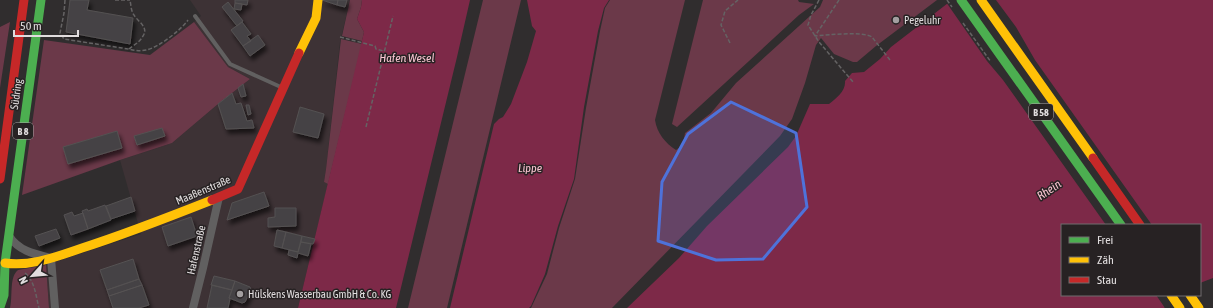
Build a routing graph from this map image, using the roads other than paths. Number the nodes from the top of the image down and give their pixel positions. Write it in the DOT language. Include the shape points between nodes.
graph roads {
  1 [pos="24,0"];
  2 [pos="41,0"];
  3 [pos="318,0"];
  4 [pos="961,0"];
  5 [pos="981,0"];
  6 [pos="195,16"];
  7 [pos="283,88"];
  8 [pos="0,179"];
  9 [pos="219,197"];
  10 [pos="1120,224"];
  11 [pos="1139,224"];
  12 [pos="9,236"];
  13 [pos="51,258"];
  14 [pos="3,262"];
  15 [pos="1171,296"];
  16 [pos="1191,296"];
  17 [pos="0,307"];
  18 [pos="55,308"];
  19 [pos="193,308"];
  20 [pos="1180,308"];
  21 [pos="1199,308"];
  1 -- 8 [label="main road, Südring / B 8"];
  2 -- 12 [label="main road, Südring / B 8"];
  3 -- 7 [label="main road, Maaßenstraße" via="316,18"];
  4 -- 10 [label="main road, B 58"];
  5 -- 11 [label="main road, B 58"];
  6 -- 7 [label="lane" via="230,64"];
  7 -- 9 [label="main road, Maaßenstraße" via="238,189"];
  9 -- 13 [label="main road, Maaßenstraße" via="101,242"];
  9 -- 19 [label="street, Hafenstraße"];
  12 -- 13 [label="street" via="19,248"];
  12 -- 14 [label="main road, Südring / B 8"];
  13 -- 14 [label="main road, Maaßenstraße" via="15,265"];
  13 -- 18 [label="street"];
  14 -- 17 [label="main road, B 8" via="4,295"];
  15 -- 20 [label="main road"];
  16 -- 21 [label="main road"];
}
